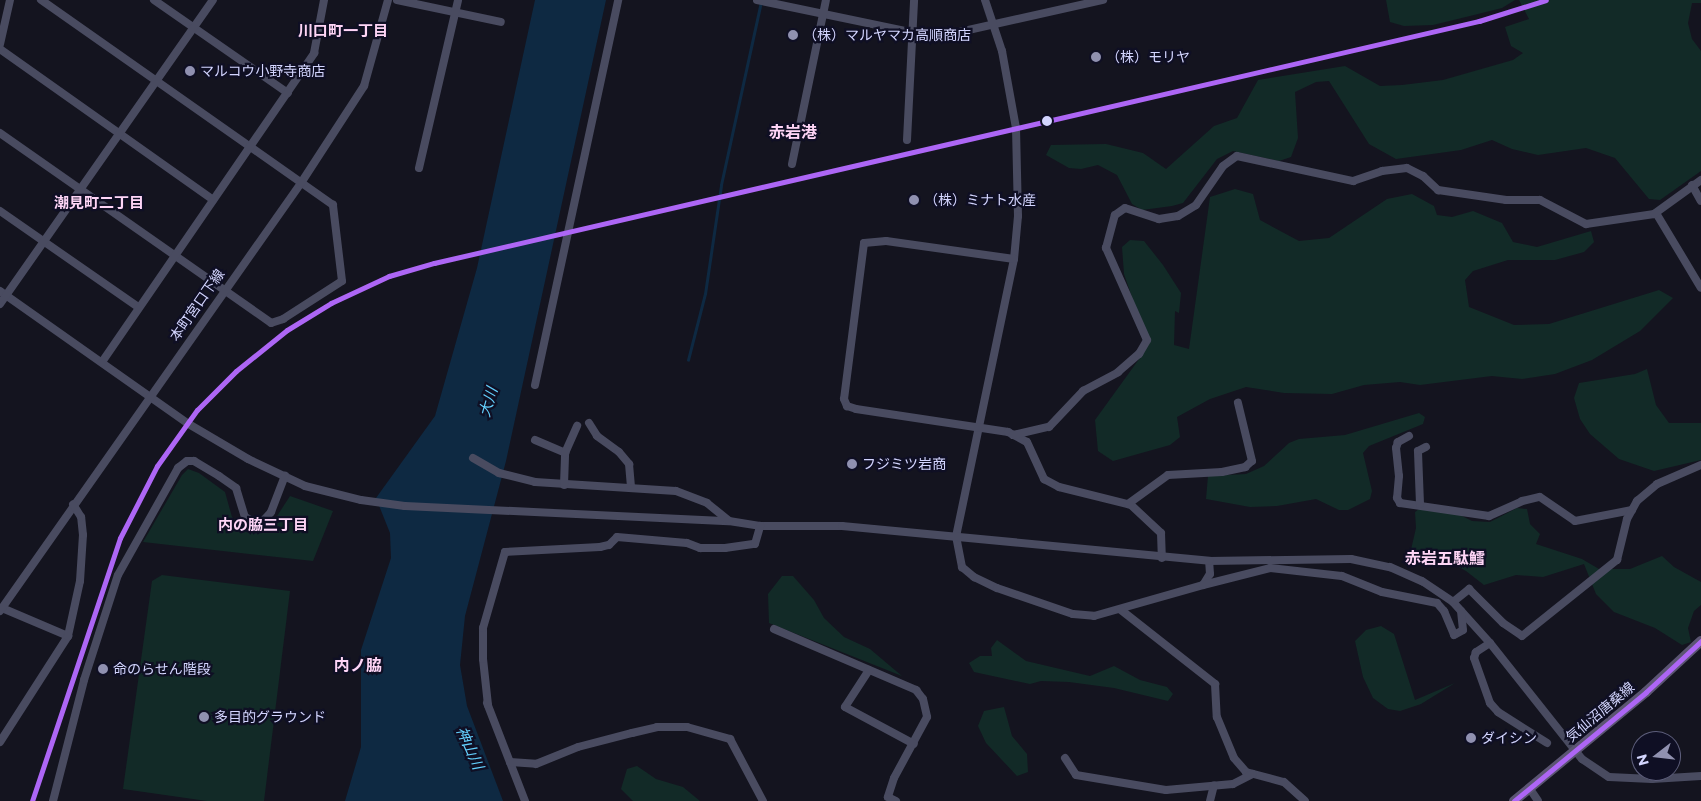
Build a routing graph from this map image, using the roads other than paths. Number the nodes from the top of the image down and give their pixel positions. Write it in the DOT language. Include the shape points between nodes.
graph roads {
  1 [pos="10,0"];
  2 [pos="41,0"];
  3 [pos="154,0"];
  4 [pos="213,0"];
  5 [pos="324,0"];
  6 [pos="388,0"];
  7 [pos="397,0"];
  8 [pos="458,0"];
  9 [pos="618,0"];
  10 [pos="758,0"];
  11 [pos="826,0"];
  12 [pos="914,0"];
  13 [pos="986,0"];
  14 [pos="1103,0"];
  15 [pos="456,12"];
  16 [pos="823,14"];
  17 [pos="500,22"];
  18 [pos="994,25"];
  19 [pos="195,28"];
  20 [pos="913,33"];
  21 [pos="0,44"];
  22 [pos="0,49"];
  23 [pos="157,81"];
  24 [pos="288,93"];
  25 [pos="0,133"];
  26 [pos="120,133"];
  27 [pos="907,140"];
  28 [pos="250,147"];
  29 [pos="792,164"];
  30 [pos="419,168"];
  31 [pos="1701,180"];
  32 [pos="301,183"];
  33 [pos="1692,185"];
  34 [pos="81,188"];
  35 [pos="213,200"];
  36 [pos="1701,201"];
  37 [pos="0,211"];
  38 [pos="1656,213"];
  39 [pos="44,240"];
  40 [pos="174,255"];
  41 [pos="1014,259"];
  42 [pos="1701,288"];
  43 [pos="223,289"];
  44 [pos="3,293"];
  45 [pos="0,304"];
  46 [pos="138,307"];
  47 [pos="102,362"];
  48 [pos="536,385"];
  49 [pos="149,395"];
  50 [pos="1238,403"];
  51 [pos="589,423"];
  52 [pos="577,426"];
  53 [pos="980,426"];
  54 [pos="1014,435"];
  55 [pos="1409,436"];
  56 [pos="535,440"];
  57 [pos="1426,446"];
  58 [pos="565,453"];
  59 [pos="473,458"];
  60 [pos="1701,465"];
  61 [pos="285,476"];
  62 [pos="564,485"];
  63 [pos="631,488"];
  64 [pos="73,504"];
  65 [pos="1128,504"];
  66 [pos="1420,504"];
  67 [pos="1632,510"];
  68 [pos="729,521"];
  69 [pos="760,526"];
  70 [pos="956,536"];
  71 [pos="1162,558"];
  72 [pos="1209,562"];
  73 [pos="1203,585"];
  74 [pos="1453,602"];
  75 [pos="1,609"];
  76 [pos="1121,610"];
  77 [pos="1461,610"];
  78 [pos="774,629"];
  79 [pos="68,636"];
  80 [pos="1701,641"];
  81 [pos="1490,643"];
  82 [pos="870,670"];
  83 [pos="0,742"];
  84 [pos="1547,743"];
  85 [pos="914,744"];
  86 [pos="1576,751"];
  87 [pos="1066,758"];
  88 [pos="510,762"];
  89 [pos="1254,774"];
  90 [pos="1701,776"];
  91 [pos="1214,785"];
  92 [pos="1530,789"];
  93 [pos="888,800"];
  94 [pos="53,801"];
  95 [pos="524,801"];
  96 [pos="763,801"];
  97 [pos="1210,801"];
  98 [pos="1305,801"];
  99 [pos="1514,801"];
  100 [pos="1538,801"];
  1 -- 21 [label="street"];
  2 -- 23 [label="street"];
  3 -- 19 [label="street"];
  4 -- 19 [label="street"];
  5 -- 24 [label="street" via="314,53"];
  6 -- 32 [label="street, 本町宮口下線" via="364,86"];
  7 -- 15 [label="street"];
  8 -- 15 [label="street"];
  9 -- 48 [label="street"];
  10 -- 16 [label="street"];
  11 -- 16 [label="street"];
  12 -- 20 [label="street"];
  13 -- 18 [label="street"];
  14 -- 18 [label="street"];
  15 -- 17 [label="street"];
  15 -- 30 [label="street"];
  16 -- 20 [label="street"];
  16 -- 29 [label="street"];
  18 -- 20 [label="street" via="946,35"];
  18 -- 41 [label="street" via="1016,128 1019,190"];
  19 -- 23 [label="street"];
  19 -- 24 [label="street"];
  20 -- 27 [label="street"];
  22 -- 26 [label="street"];
  23 -- 26 [label="street"];
  23 -- 28 [label="street"];
  24 -- 28 [label="street"];
  25 -- 34 [label="street"];
  26 -- 34 [label="street"];
  26 -- 35 [label="street"];
  28 -- 32 [label="street"];
  28 -- 35 [label="street"];
  31 -- 33 [label="street"];
  32 -- 43 [label="street, 本町宮口下線"];
  32 -- 43 [label="street" via="333,206 342,281 283,319 271,323"];
  33 -- 36 [label="street"];
  33 -- 38 [label="street"];
  34 -- 39 [label="street"];
  34 -- 40 [label="street"];
  35 -- 40 [label="street"];
  37 -- 39 [label="street"];
  38 -- 42 [label="street"];
  38 -- 54 [label="street" via="1586,224 1540,200 1506,200 1438,190 1423,176 1407,168 1353,181 1237,156 1223,166 1196,205 1178,216 1159,219 1125,208 1115,215 1106,248 1147,340 1139,354 1118,372 1083,391 1049,427"];
  39 -- 44 [label="street"];
  39 -- 46 [label="street"];
  40 -- 43 [label="street"];
  40 -- 46 [label="street"];
  41 -- 53 [label="street"];
  41 -- 53 [label="street" via="886,241 864,243 862,250 844,384 847,406"];
  43 -- 49 [label="street, 本町宮口下線"];
  44 -- 45 [label="street"];
  44 -- 47 [label="street"];
  46 -- 47 [label="street"];
  47 -- 49 [label="street"];
  49 -- 61 [label="street" via="248,459"];
  49 -- 64 [label="street, 本町宮口下線"];
  50 -- 65 [label="street" via="1252,461 1245,467 1222,472 1168,475"];
  51 -- 63 [label="street" via="597,436 629,464"];
  52 -- 58 [label="street"];
  53 -- 54 [label="street"];
  53 -- 70 [label="street"];
  54 -- 65 [label="street" via="1027,442 1044,479"];
  55 -- 66 [label="street" via="1398,442 1396,448 1400,476 1397,498 1400,503"];
  56 -- 58 [label="street"];
  57 -- 66 [label="street" via="1418,451"];
  58 -- 62 [label="street"];
  59 -- 62 [label="street" via="499,473"];
  60 -- 67 [label="street" via="1657,484"];
  61 -- 68 [label="street" via="305,486 361,500"];
  61 -- 94 [label="street" via="271,512 264,520 254,522 245,517 236,488 194,461 187,461 178,468 118,575 84,680"];
  62 -- 63 [label="street"];
  63 -- 68 [label="street" via="676,491 707,503"];
  64 -- 75 [label="street, 本町宮口下線"];
  64 -- 79 [label="street" via="81,518 83,535 80,581"];
  65 -- 71 [label="street" via="1161,533"];
  66 -- 67 [label="street" via="1490,516 1522,501 1540,497 1575,521"];
  67 -- 74 [label="street" via="1617,560 1522,636 1503,623 1469,589"];
  68 -- 69 [label="street"];
  69 -- 70 [label="street" via="842,526"];
  69 -- 88 [label="street" via="755,544 725,548 700,548 687,543 617,537 609,545 600,547 506,552 483,628 482,659 488,704"];
  70 -- 71 [label="street"];
  70 -- 76 [label="street" via="962,567 997,588 1073,614 1094,616"];
  71 -- 72 [label="street"];
  72 -- 73 [label="street" via="1210,574"];
  72 -- 74 [label="street" via="1351,559 1390,567 1422,580"];
  73 -- 76 [label="street"];
  73 -- 77 [label="street" via="1270,568 1342,576 1386,594 1436,603 1444,611 1454,635 1463,630"];
  74 -- 77 [label="street"];
  75 -- 79 [label="street"];
  76 -- 89 [label="street" via="1215,684 1217,718 1223,734 1234,758 1246,772"];
  77 -- 81 [label="street"];
  78 -- 82 [label="street"];
  79 -- 83 [label="street"];
  80 -- 86 [label="main road, 気仙沼唐桑線"];
  81 -- 84 [label="street" via="1476,652 1474,658 1490,703 1498,712"];
  81 -- 86 [label="street"];
  82 -- 85 [label="street" via="916,690 923,699 927,717"];
  82 -- 85 [label="street" via="845,707"];
  85 -- 93 [label="street" via="894,778"];
  86 -- 90 [label="street" via="1582,759 1609,776 1652,779"];
  86 -- 92 [label="main road, 気仙沼唐桑線"];
  87 -- 91 [label="street" via="1076,775 1166,790"];
  88 -- 95 [label="street"];
  88 -- 96 [label="street" via="536,764 578,747 632,733 657,727 687,727 730,739"];
  89 -- 91 [label="street" via="1233,784"];
  89 -- 98 [label="street" via="1284,782"];
  91 -- 97 [label="street"];
  92 -- 99 [label="main road, 気仙沼唐桑線"];
  92 -- 100 [label="street"];
}
